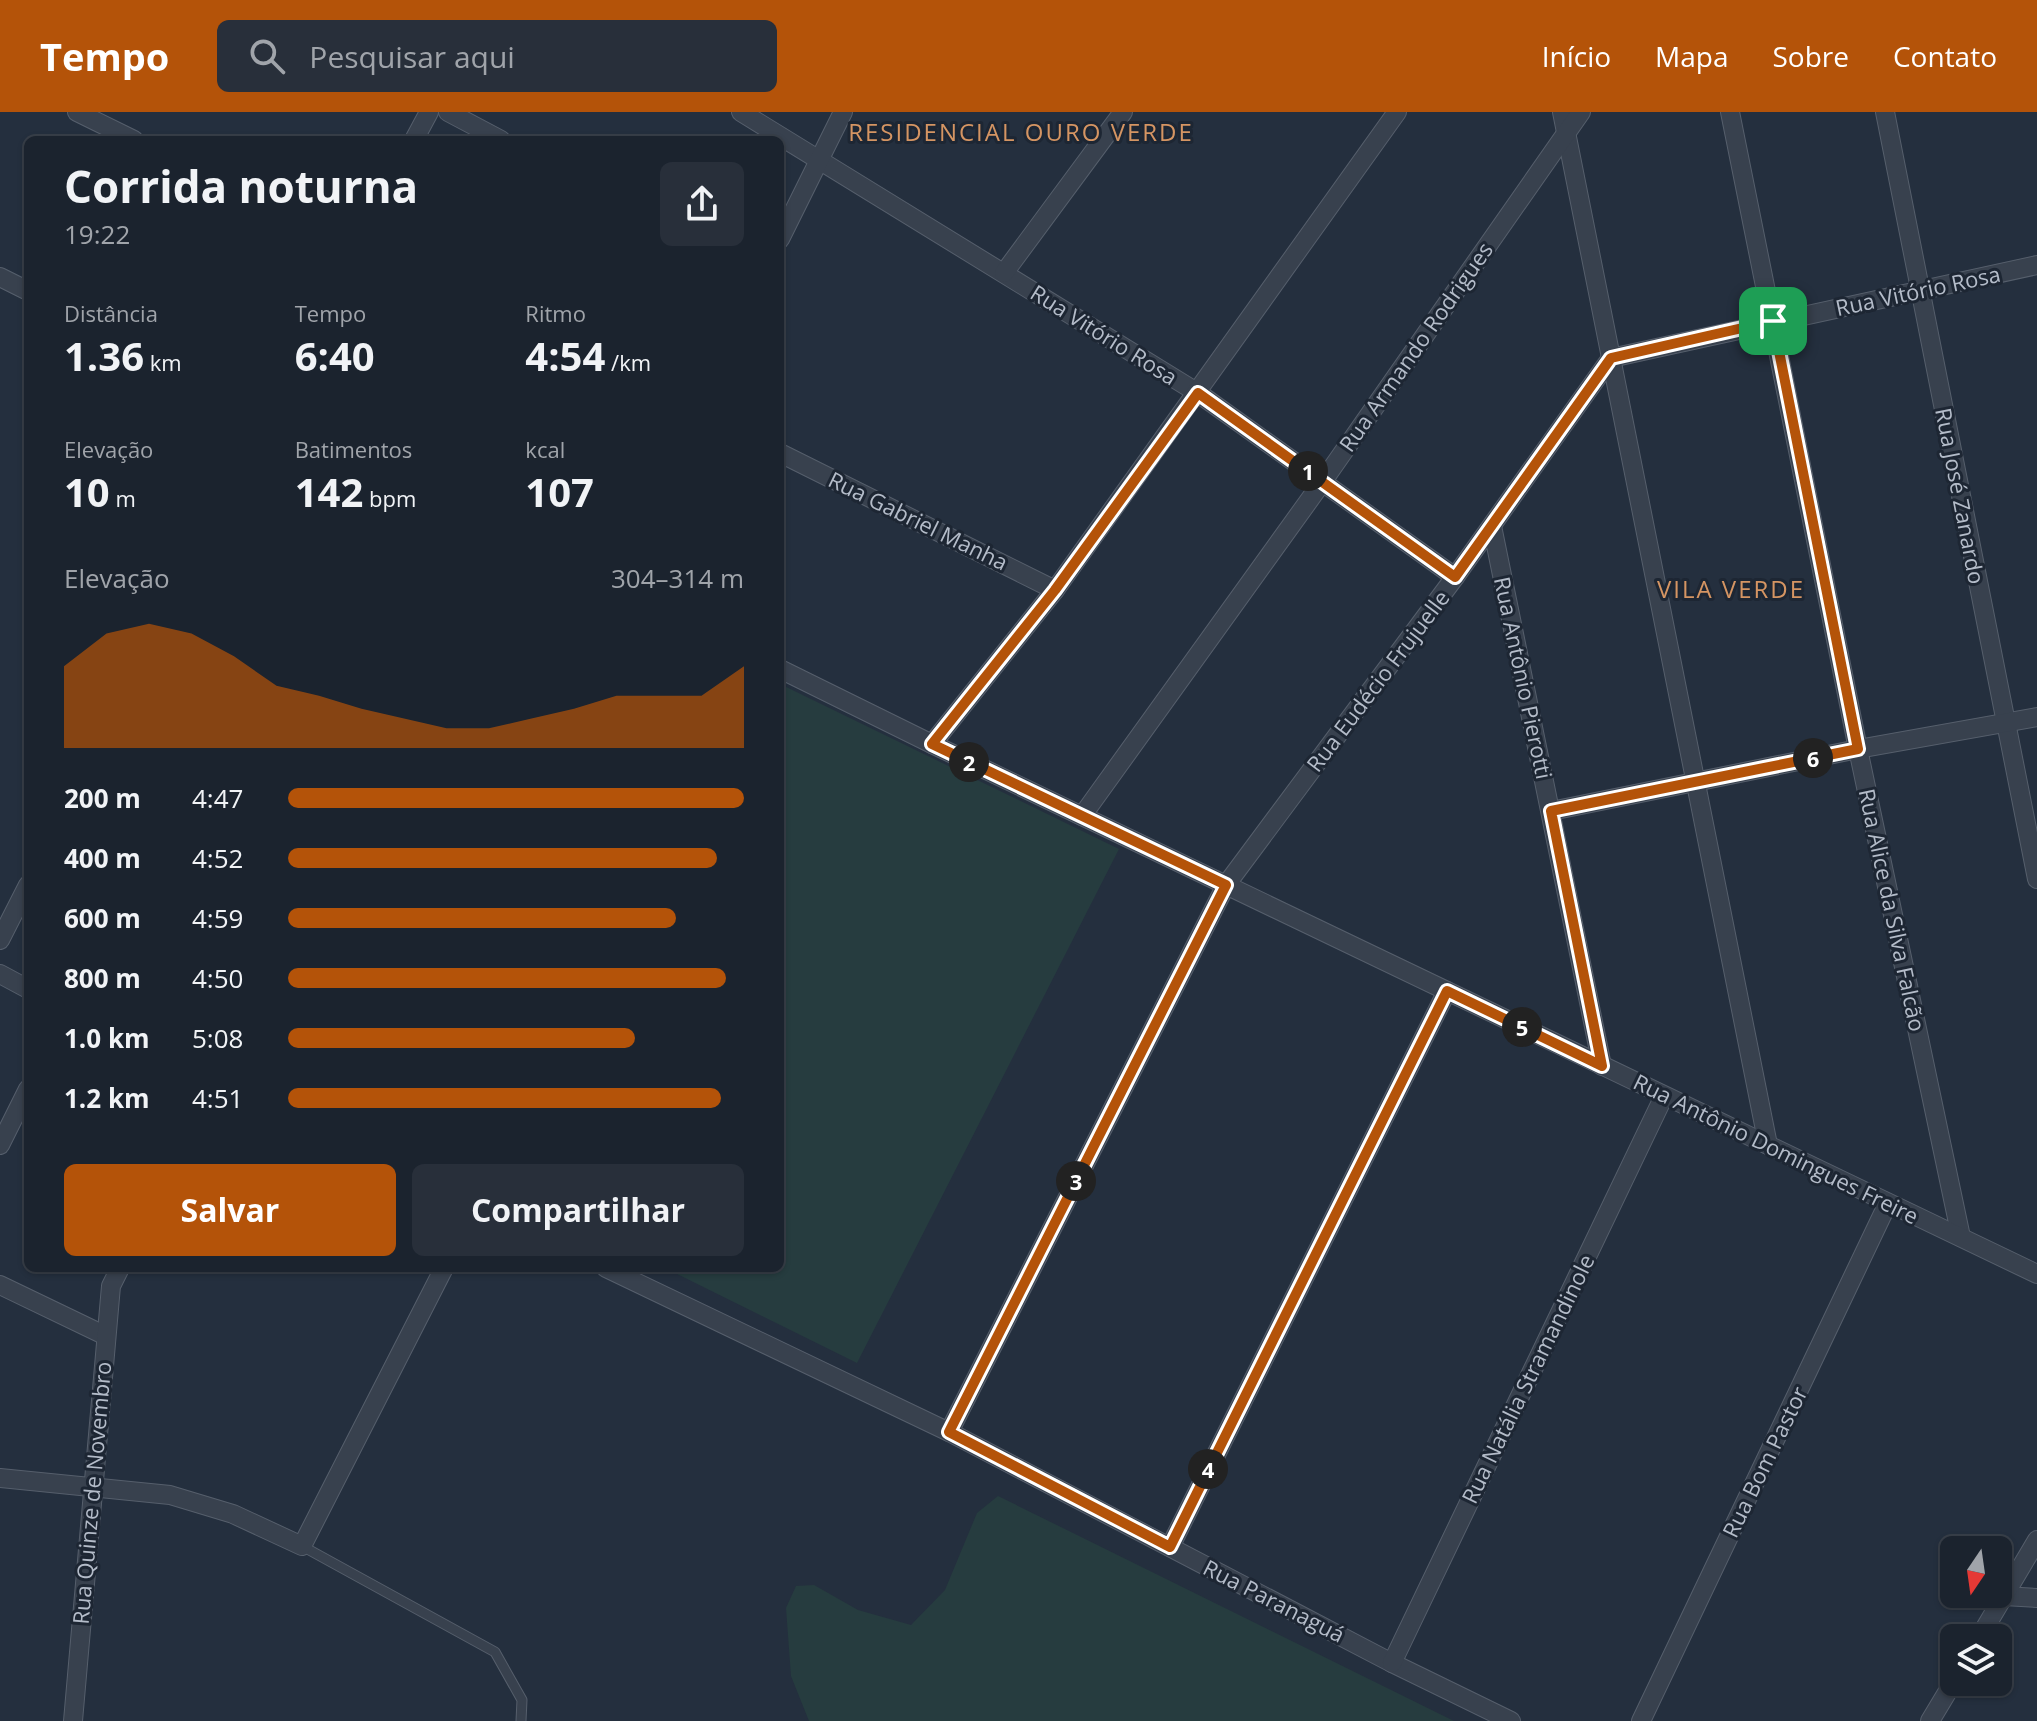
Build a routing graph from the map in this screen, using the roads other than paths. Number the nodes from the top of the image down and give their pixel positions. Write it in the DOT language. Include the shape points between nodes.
graph roads {
  1 [pos="77,112"];
  2 [pos="429,112"];
  3 [pos="448,112"];
  4 [pos="741,112"];
  5 [pos="843,112"];
  6 [pos="1123,112"];
  7 [pos="1397,112"];
  8 [pos="1562,112"];
  9 [pos="1581,112"];
  10 [pos="1730,112"];
  11 [pos="1885,112"];
  12 [pos="1566,132"];
  13 [pos="126,136"];
  14 [pos="416,136"];
  15 [pos="493,136"];
  16 [pos="780,136"];
  17 [pos="784,138"];
  18 [pos="819,160"];
  19 [pos="784,231"];
  20 [pos="2037,265"];
  21 [pos="1004,273"];
  22 [pos="0,277"];
  23 [pos="24,289"];
  24 [pos="1920,292"];
  25 [pos="1773,321"];
  26 [pos="1611,358"];
  27 [pos="1198,393"];
  28 [pos="784,455"];
  29 [pos="1323,481"];
  30 [pos="1492,526"];
  31 [pos="1455,577"];
  32 [pos="1055,590"];
  33 [pos="784,671"];
  34 [pos="2037,717"];
  35 [pos="2004,723"];
  36 [pos="932,744"];
  37 [pos="1858,749"];
  38 [pos="1695,783"];
  39 [pos="1551,811"];
  40 [pos="1082,816"];
  41 [pos="2037,879"];
  42 [pos="1226,885"];
  43 [pos="24,893"];
  44 [pos="0,940"];
  45 [pos="0,974"];
  46 [pos="24,987"];
  47 [pos="1447,991"];
  48 [pos="1602,1066"];
  49 [pos="1664,1096"];
  50 [pos="24,1097"];
  51 [pos="0,1145"];
  52 [pos="1768,1145"];
  53 [pos="1888,1203"];
  54 [pos="1961,1237"];
  55 [pos="118,1272"];
  56 [pos="442,1272"];
  57 [pos="614,1272"];
  58 [pos="2037,1274"];
  59 [pos="0,1285"];
  60 [pos="106,1336"];
  61 [pos="949,1432"];
  62 [pos="0,1478"];
  63 [pos="92,1487"];
  64 [pos="2037,1540"];
  65 [pos="302,1546"];
  66 [pos="1170,1547"];
  67 [pos="2012,1582"];
  68 [pos="2012,1596"];
  69 [pos="2037,1598"];
  70 [pos="1392,1663"];
  71 [pos="1945,1696"];
  72 [pos="73,1721"];
  73 [pos="521,1721"];
  74 [pos="1511,1721"];
  75 [pos="1641,1721"];
  76 [pos="1930,1721"];
  1 -- 13 [label="street"];
  2 -- 14 [label="street"];
  3 -- 15 [label="street"];
  4 -- 16 [label="street, Rua Vitório Rosa"];
  5 -- 18 [label="street"];
  6 -- 21 [label="street"];
  7 -- 27 [label="street"];
  8 -- 12 [label="street"];
  9 -- 12 [label="street, Rua Armando Rodrigues"];
  10 -- 25 [label="street, Rua Alice da Silva Falcão"];
  11 -- 24 [label="street, Rua José Zanardo"];
  12 -- 26 [label="street"];
  12 -- 29 [label="street, Rua Armando Rodrigues"];
  17 -- 18 [label="street, Rua Vitório Rosa"];
  18 -- 19 [label="street"];
  18 -- 21 [label="street, Rua Vitório Rosa"];
  20 -- 24 [label="street, Rua Vitório Rosa"];
  21 -- 27 [label="street, Rua Vitório Rosa"];
  22 -- 23 [label="street"];
  24 -- 25 [label="street, Rua Vitório Rosa"];
  24 -- 35 [label="street, Rua José Zanardo"];
  25 -- 26 [label="street, Rua Vitório Rosa"];
  25 -- 37 [label="street, Rua Alice da Silva Falcão"];
  26 -- 30 [label="street, Rua Eudécio Frujuelle"];
  26 -- 38 [label="street"];
  27 -- 29 [label="street, Rua Vitório Rosa"];
  27 -- 32 [label="street"];
  28 -- 32 [label="street, Rua Gabriel Manha"];
  29 -- 31 [label="street, Rua Vitório Rosa"];
  29 -- 40 [label="street, Rua Armando Rodrigues"];
  30 -- 31 [label="street, Rua Eudécio Frujuelle"];
  30 -- 39 [label="street, Rua Antônio Pierotti"];
  31 -- 42 [label="street, Rua Eudécio Frujuelle"];
  32 -- 36 [label="street"];
  33 -- 36 [label="street, Rua Antônio Domingues Freire"];
  34 -- 35 [label="street"];
  35 -- 37 [label="street"];
  35 -- 41 [label="street, Rua José Zanardo"];
  36 -- 40 [label="street, Rua Antônio Domingues Freire"];
  37 -- 38 [label="street"];
  37 -- 54 [label="street, Rua Alice da Silva Falcão"];
  38 -- 39 [label="street"];
  38 -- 52 [label="street"];
  39 -- 48 [label="street, Rua Antônio Pierotti"];
  40 -- 42 [label="street, Rua Antônio Domingues Freire"];
  42 -- 47 [label="street, Rua Antônio Domingues Freire"];
  42 -- 61 [label="street, Rua Eudécio Frujuelle"];
  43 -- 44 [label="street"];
  45 -- 46 [label="street"];
  47 -- 48 [label="street, Rua Antônio Domingues Freire"];
  47 -- 66 [label="street"];
  48 -- 49 [label="street, Rua Antônio Domingues Freire"];
  49 -- 52 [label="street, Rua Antônio Domingues Freire"];
  49 -- 70 [label="street, Rua Natália Stramandinole"];
  50 -- 51 [label="street"];
  52 -- 53 [label="street, Rua Antônio Domingues Freire"];
  53 -- 54 [label="street, Rua Antônio Domingues Freire"];
  53 -- 75 [label="street, Rua Bom Pastor"];
  54 -- 58 [label="street, Rua Antônio Domingues Freire"];
  55 -- 60 [label="street, Rua Quinze de Novembro" via="111,1286"];
  56 -- 65 [label="street"];
  57 -- 61 [label="street, Rua Paranaguá"];
  59 -- 60 [label="street"];
  60 -- 63 [label="street, Rua Quinze de Novembro"];
  61 -- 66 [label="street, Rua Paranaguá"];
  62 -- 63 [label="street"];
  63 -- 65 [label="street" via="170,1495 233,1514"];
  63 -- 72 [label="street, Rua Quinze de Novembro"];
  64 -- 67 [label="street"];
  65 -- 73 [label="lane" via="495,1652 522,1700"];
  66 -- 70 [label="street, Rua Paranaguá"];
  68 -- 69 [label="street"];
  70 -- 74 [label="street, Rua Paranaguá"];
  71 -- 76 [label="street"];
}
